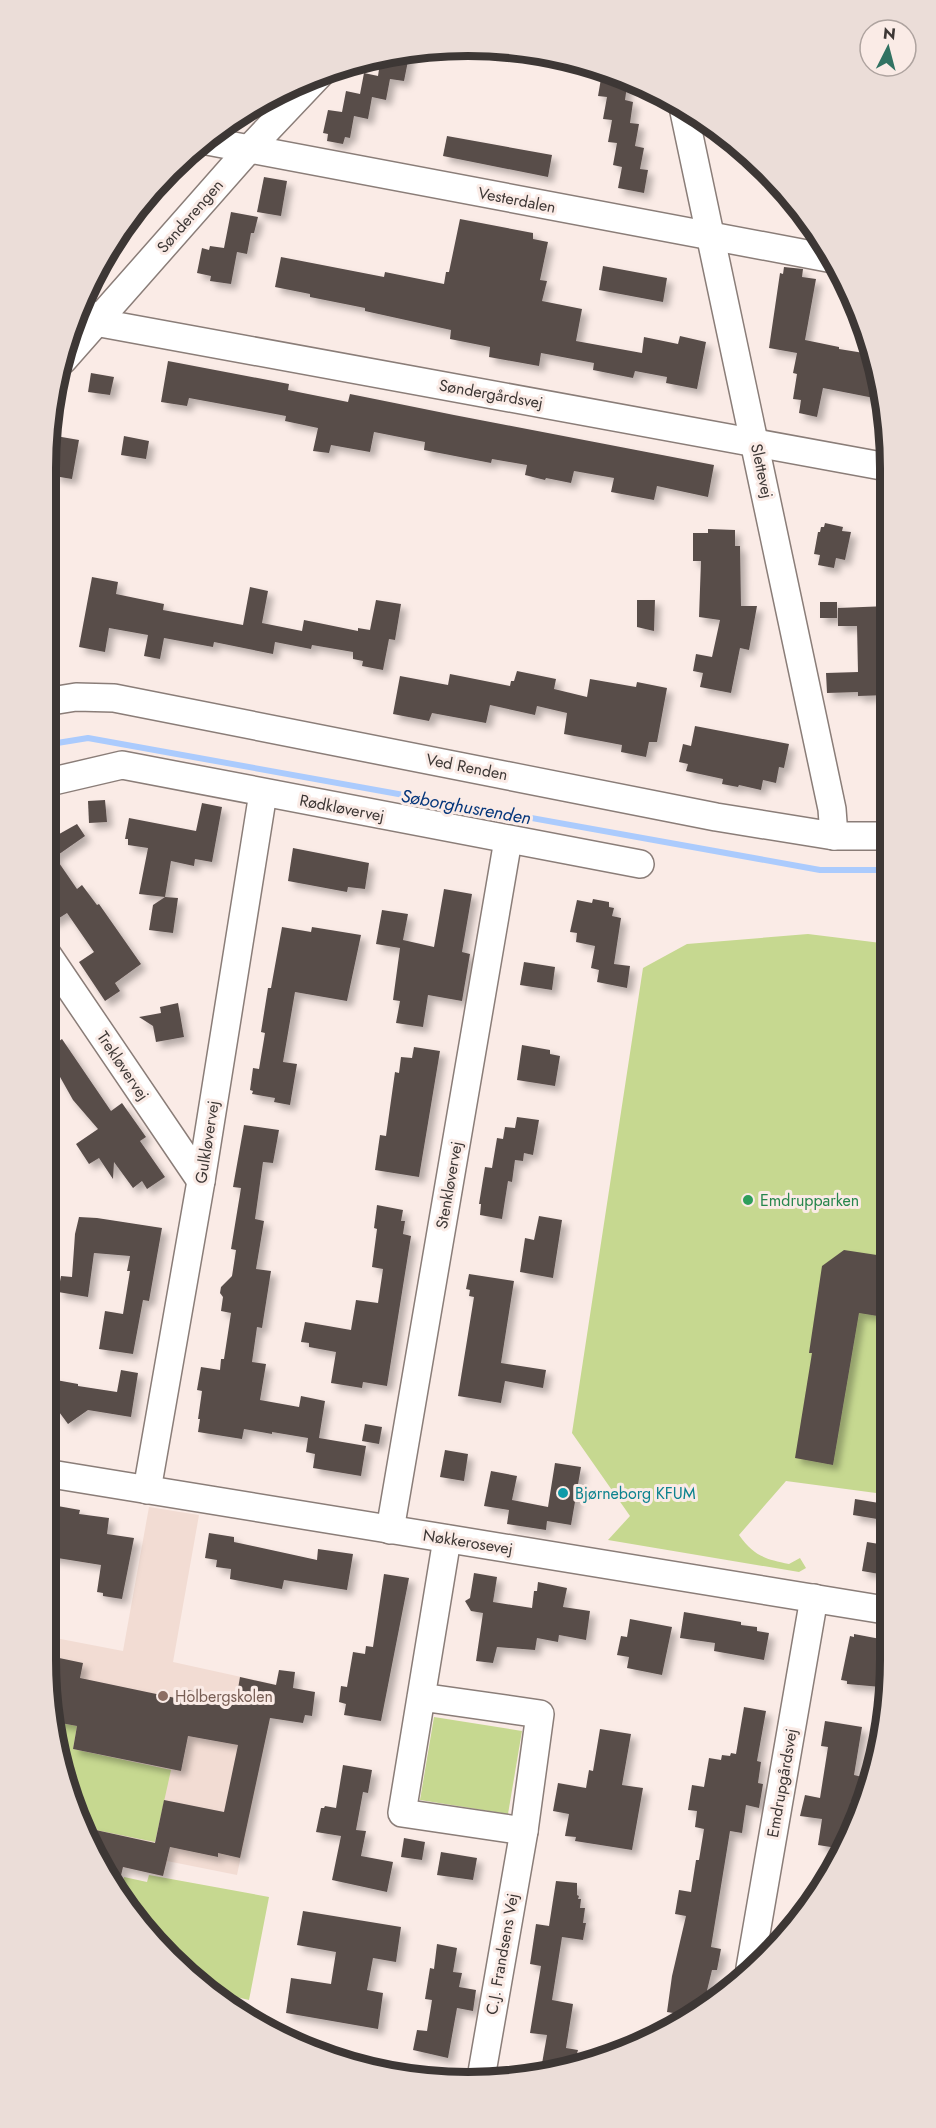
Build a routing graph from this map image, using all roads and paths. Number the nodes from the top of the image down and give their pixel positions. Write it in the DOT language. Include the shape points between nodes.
graph roads {
  1 [pos="306,89"];
  2 [pos="685,118"];
  3 [pos="215,143"];
  4 [pos="249,149"];
  5 [pos="711,236"];
  6 [pos="822,257"];
  7 [pos="87,314"];
  8 [pos="756,442"];
  9 [pos="880,465"];
  10 [pos="56,700"];
  11 [pos="56,780"];
  12 [pos="263,793"];
  13 [pos="834,836"];
  14 [pos="880,836"];
  15 [pos="508,840"];
  16 [pos="640,864"];
  17 [pos="56,967"];
  18 [pos="201,1181"];
  19 [pos="56,1475"];
  20 [pos="147,1490"];
  21 [pos="390,1530"];
  22 [pos="447,1539"];
  23 [pos="814,1598"];
  24 [pos="880,1609"];
  25 [pos="421,1697"];
  26 [pos="524,1831"];
  27 [pos="751,1960"];
  28 [pos="482,2072"];
  1 -- 4 [label="street, Sønderengen"];
  2 -- 5 [label="street, Slettevej"];
  3 -- 4 [label="street, Vesterdalen"];
  4 -- 5 [label="street, Vesterdalen"];
  4 -- 7 [label="street, Sønderengen"];
  5 -- 6 [label="street, Vesterdalen"];
  5 -- 8 [label="street, Slettevej"];
  7 -- 8 [label="street, Søndergårdsvej"];
  8 -- 9 [label="street, Søndergårdsvej"];
  8 -- 13 [label="street, Slettevej" via="832,809"];
  10 -- 13 [label="street, Ved Renden" via="114,698 716,817"];
  11 -- 12 [label="street, Rødkløvervej" via="122,765"];
  12 -- 15 [label="street, Rødkløvervej"];
  12 -- 18 [label="street, Gulkløvervej"];
  13 -- 14 [label="street, Ved Renden"];
  15 -- 16 [label="street, Rødkløvervej"];
  15 -- 21 [label="street, Stenkløvervej"];
  17 -- 18 [label="street, Trekløvervej"];
  18 -- 20 [label="street, Gulkløvervej"];
  19 -- 20 [label="street, Nøkkerosevej"];
  20 -- 21 [label="street, Nøkkerosevej"];
  21 -- 22 [label="street, Nøkkerosevej"];
  22 -- 23 [label="street, Nøkkerosevej"];
  22 -- 25 [label="street"];
  23 -- 24 [label="street, Nøkkerosevej"];
  23 -- 27 [label="street, Emdrupgårdsvej"];
  25 -- 26 [label="street, C.J. Frandsens Vej" via="540,1714"];
  25 -- 26 [label="street" via="402,1814"];
  26 -- 28 [label="street, C.J. Frandsens Vej"];
}
